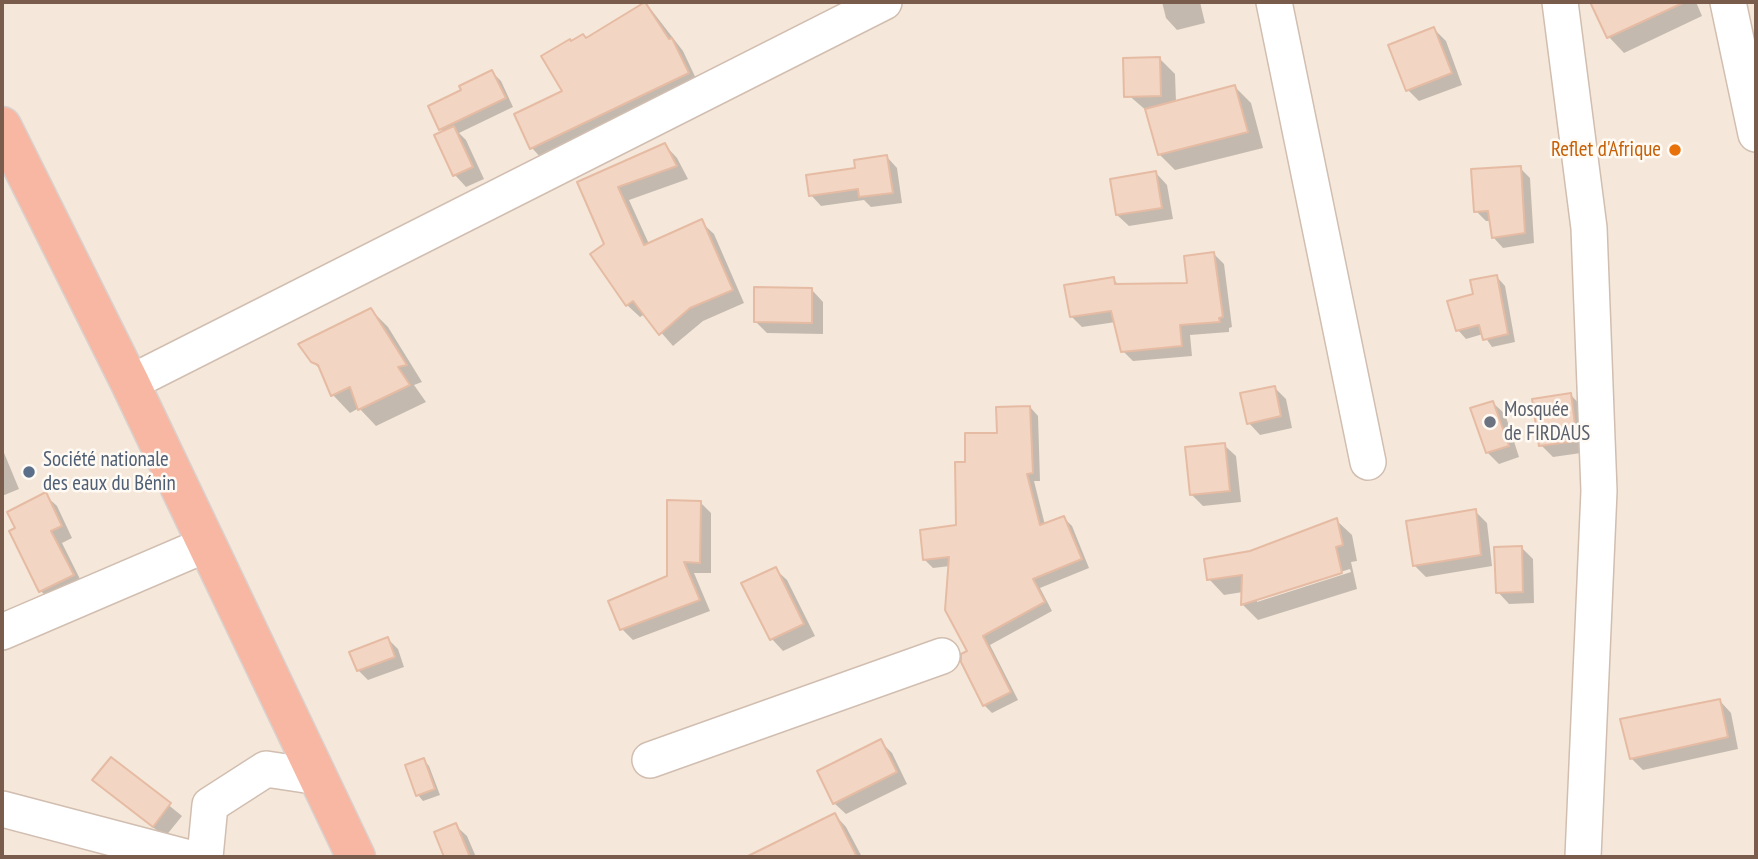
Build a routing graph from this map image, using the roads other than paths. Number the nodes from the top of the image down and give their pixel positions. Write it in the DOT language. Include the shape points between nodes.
graph roads {
  1 [pos="884,2"];
  2 [pos="1274,2"];
  3 [pos="1560,2"];
  4 [pos="1728,2"];
  5 [pos="1755,120"];
  6 [pos="2,126"];
  7 [pos="130,383"];
  8 [pos="1368,461"];
  9 [pos="205,545"];
  10 [pos="2,632"];
  11 [pos="942,656"];
  12 [pos="650,760"];
  13 [pos="319,777"];
  14 [pos="2,809"];
  15 [pos="186,857"];
  16 [pos="205,857"];
  17 [pos="356,857"];
  18 [pos="1583,857"];
  1 -- 7 [label="street"];
  2 -- 8 [label="street"];
  3 -- 18 [label="street" via="1589,228 1599,491"];
  4 -- 5 [label="street"];
  6 -- 7 [label="highway"];
  7 -- 9 [label="highway"];
  9 -- 10 [label="street"];
  9 -- 13 [label="highway"];
  11 -- 12 [label="street"];
  13 -- 16 [label="street" via="266,769 210,805"];
  13 -- 17 [label="highway"];
  14 -- 15 [label="street"];
}
